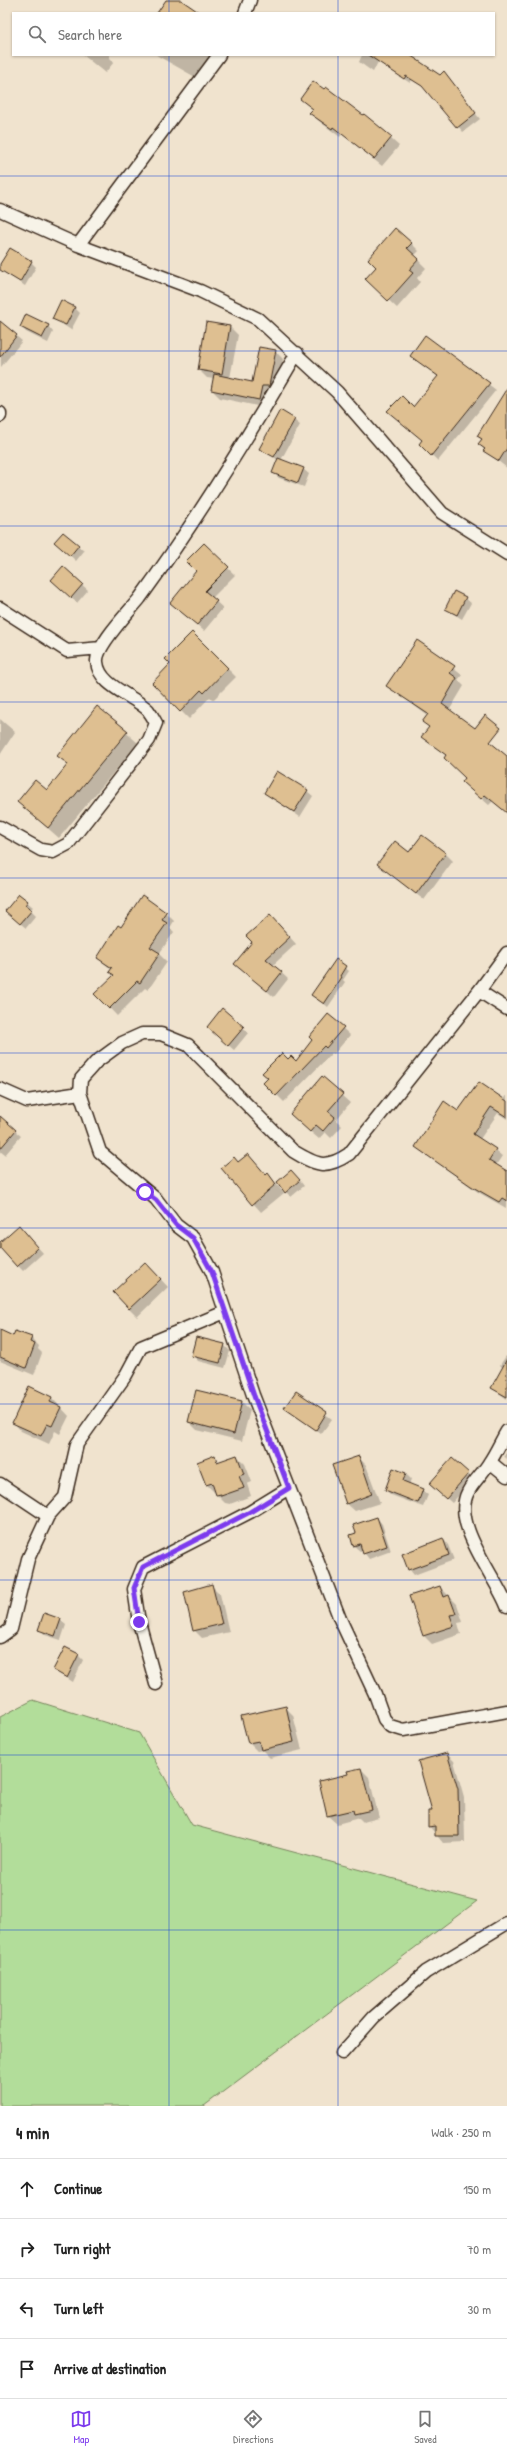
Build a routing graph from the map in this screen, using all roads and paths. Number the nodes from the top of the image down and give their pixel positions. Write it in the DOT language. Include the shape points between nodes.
graph roads {
  1 [pos="250,0"];
  2 [pos="245,12"];
  3 [pos="218,56"];
  4 [pos="0,210"];
  5 [pos="78,245"];
  6 [pos="297,353"];
  7 [pos="0,413"];
  8 [pos="0,416"];
  9 [pos="507,554"];
  10 [pos="0,608"];
  11 [pos="101,648"];
  12 [pos="0,827"];
  13 [pos="507,953"];
  14 [pos="479,991"];
  15 [pos="507,1008"];
  16 [pos="0,1089"];
  17 [pos="80,1093"];
  18 [pos="225,1312"];
  19 [pos="507,1431"];
  20 [pos="490,1462"];
  21 [pos="507,1476"];
  22 [pos="0,1484"];
  23 [pos="289,1488"];
  24 [pos="48,1516"];
  25 [pos="507,1606"];
  26 [pos="0,1637"];
  27 [pos="156,1684"];
  28 [pos="507,1711"];
  29 [pos="507,1923"];
  30 [pos="342,2053"];
  1 -- 2 [label="street"];
  3 -- 5 [label="street"];
  4 -- 5 [label="street"];
  5 -- 6 [label="street" via="200,290 258,319"];
  6 -- 9 [label="street" via="337,392 442,512"];
  6 -- 11 [label="street" via="244,444 196,517 140,598"];
  7 -- 8 [label="street"];
  10 -- 11 [label="street" via="67,651"];
  11 -- 12 [label="street" via="96,661 101,676 148,711 156,723 149,740 68,844 53,852 41,850"];
  13 -- 14 [label="street"];
  14 -- 15 [label="street"];
  14 -- 17 [label="street" via="349,1154 335,1164 314,1164 293,1151 188,1045 161,1034 142,1034 122,1043 96,1062 81,1079"];
  16 -- 17 [label="street" via="27,1101"];
  17 -- 18 [label="street" via="100,1152 156,1200 176,1225 193,1238 212,1272"];
  18 -- 23 [label="street"];
  18 -- 24 [label="street" via="141,1347 114,1393 77,1444 65,1497"];
  19 -- 20 [label="street"];
  20 -- 21 [label="street"];
  20 -- 25 [label="street" via="468,1492 462,1508 466,1528 488,1565"];
  22 -- 24 [label="street"];
  23 -- 27 [label="street" via="250,1512 143,1567 134,1588 139,1622"];
  23 -- 28 [label="street" via="340,1619 384,1719 390,1726 403,1730"];
  24 -- 26 [label="street" via="28,1559 11,1629"];
  29 -- 30 [label="street" via="426,1972 374,2017"];
}
